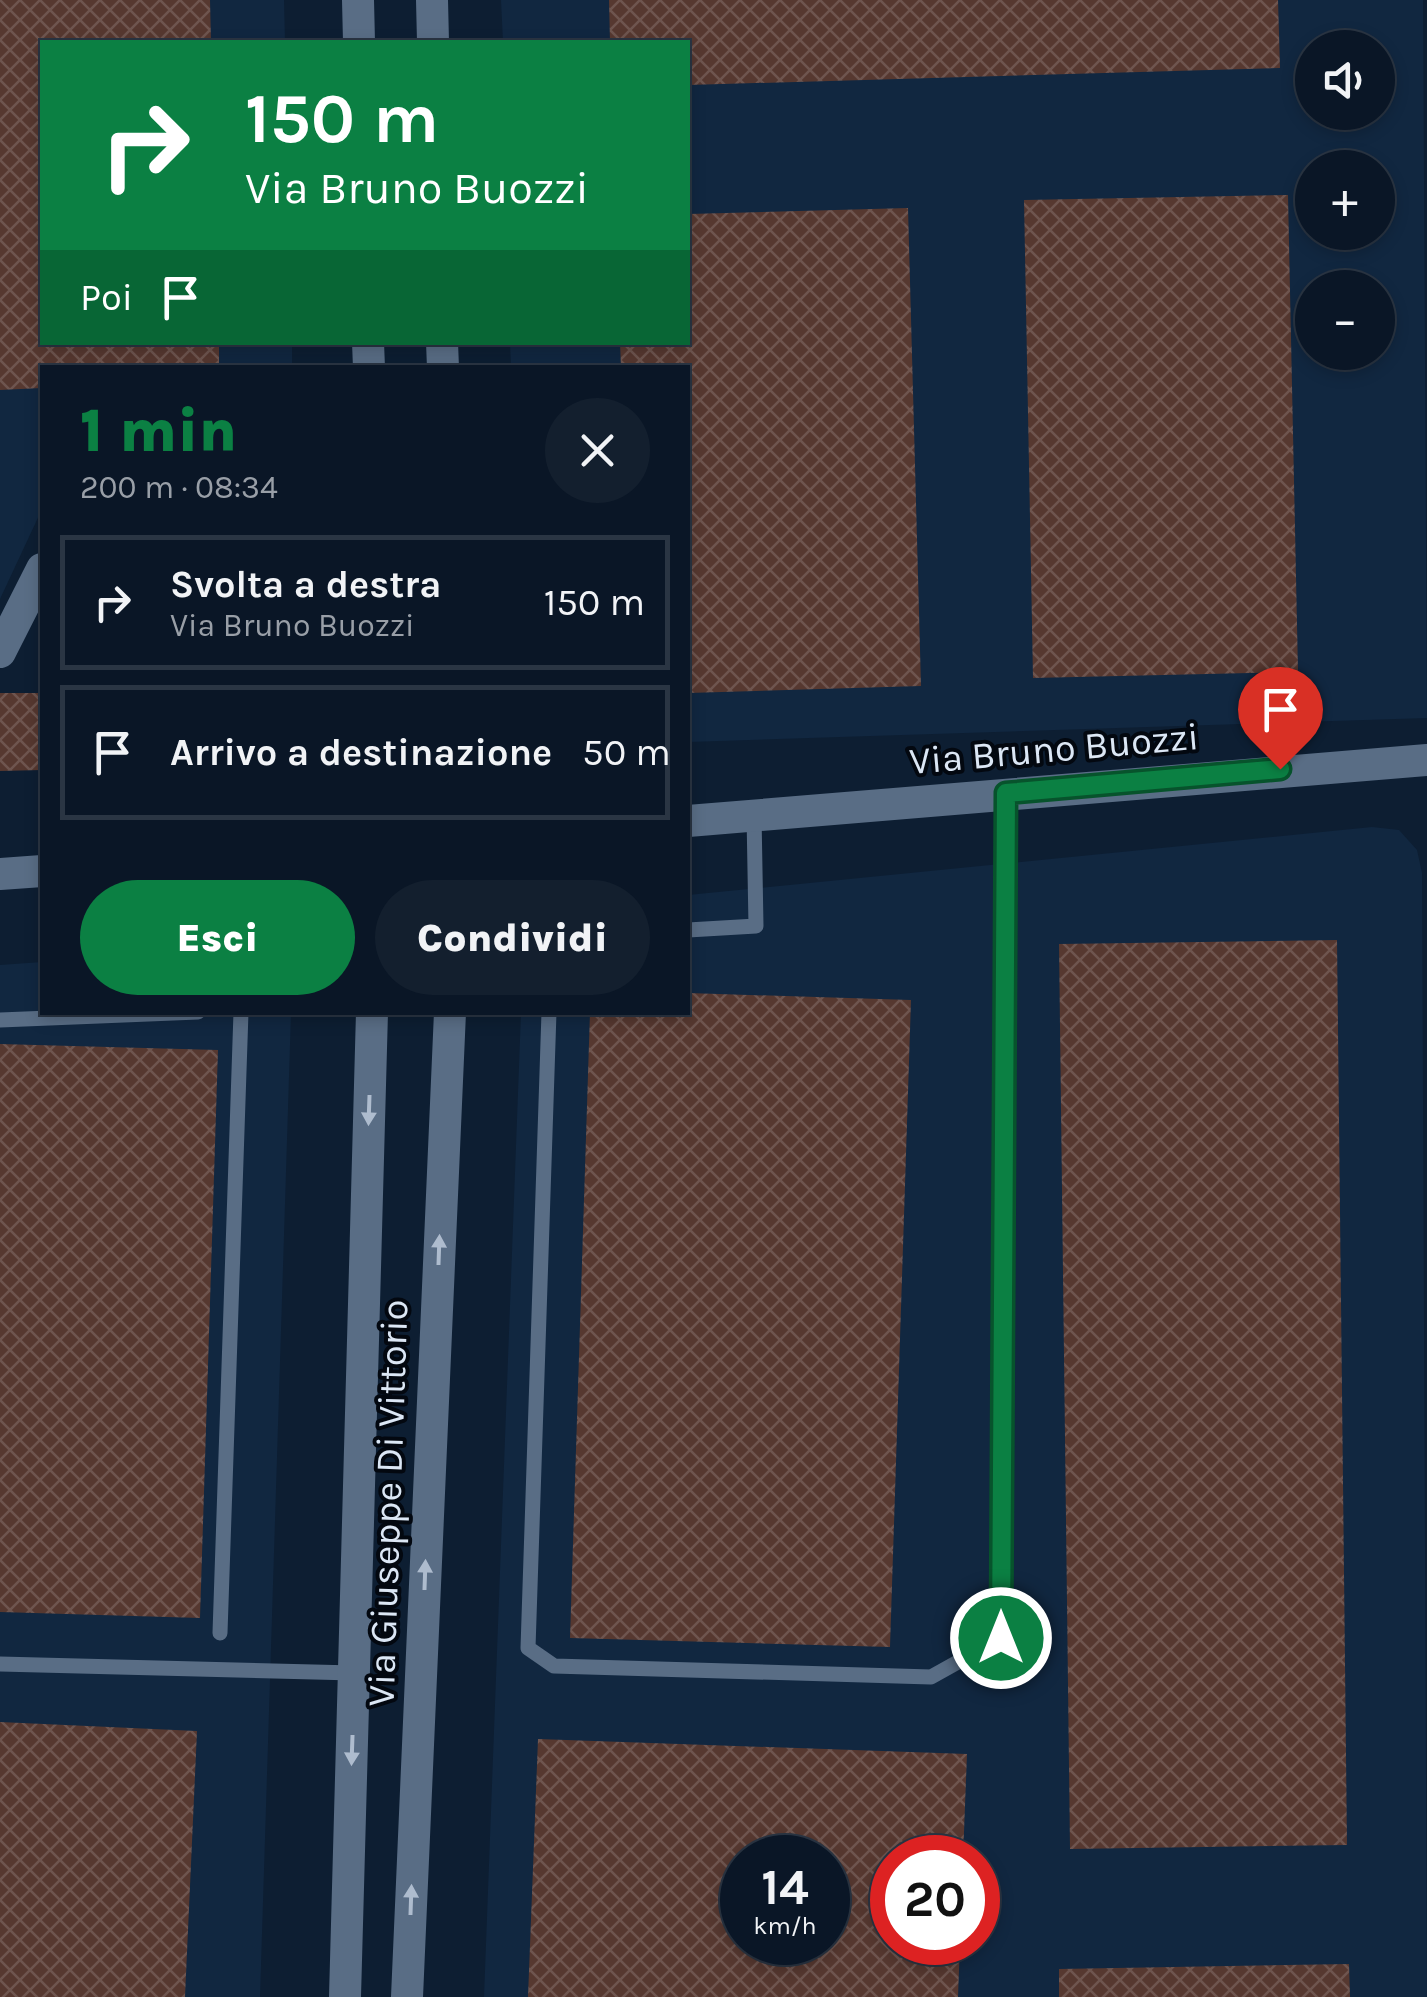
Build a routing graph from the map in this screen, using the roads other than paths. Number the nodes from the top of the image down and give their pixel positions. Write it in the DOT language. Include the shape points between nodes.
graph roads {
  1 [pos="358,0"];
  2 [pos="432,0"];
  3 [pos="359,40"];
  4 [pos="434,40"];
  5 [pos="40,573"];
  6 [pos="0,652"];
  7 [pos="1427,760"];
  8 [pos="1006,793"];
  9 [pos="754,815"];
  10 [pos="690,820"];
  11 [pos="40,871"];
  12 [pos="0,874"];
  13 [pos="690,930"];
  14 [pos="124,1015"];
  15 [pos="241,1015"];
  16 [pos="372,1015"];
  17 [pos="450,1015"];
  18 [pos="548,1015"];
  19 [pos="0,1020"];
  20 [pos="220,1633"];
  21 [pos="0,1664"];
  22 [pos="354,1674"];
  23 [pos="345,1997"];
  24 [pos="407,1997"];
  1 -- 3 [label="street"];
  2 -- 4 [label="street"];
  5 -- 6 [label="street"];
  7 -- 8 [label="street, Via Bruno Buozzi"];
  8 -- 9 [label="street, Via Bruno Buozzi"];
  8 -- 18 [label="lane" via="1001,1638 931,1676 554,1666 528,1648"];
  9 -- 10 [label="street, Via Bruno Buozzi"];
  9 -- 13 [label="lane" via="756,926"];
  11 -- 12 [label="street"];
  14 -- 19 [label="lane"];
  15 -- 20 [label="lane"];
  16 -- 22 [label="street, Via Giuseppe Di Vittorio, one-way"];
  24 -- 17 [label="street, Via Giuseppe Di Vittorio, one-way"];
  21 -- 22 [label="lane"];
  22 -- 23 [label="street, Via Giuseppe Di Vittorio, one-way"];
}
